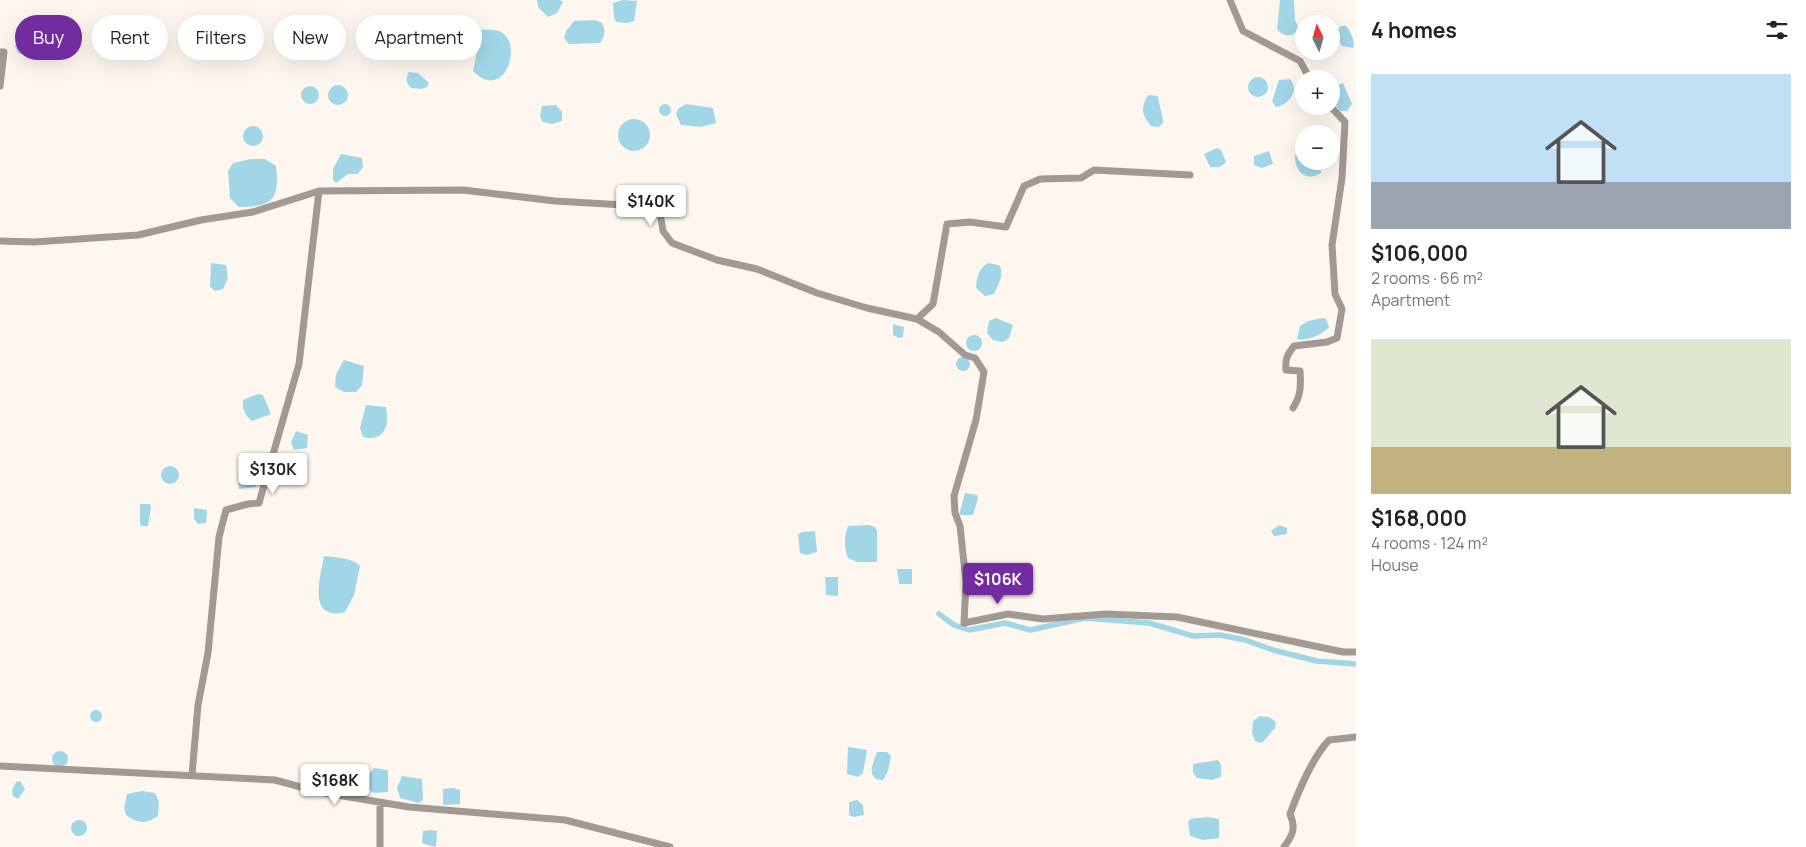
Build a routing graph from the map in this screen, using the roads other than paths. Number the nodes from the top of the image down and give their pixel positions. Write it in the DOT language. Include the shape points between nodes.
graph roads {
  1 [pos="1230,0"];
  2 [pos="0,52"];
  3 [pos="1305,70"];
  4 [pos="0,86"];
  5 [pos="1338,115"];
  6 [pos="1190,175"];
  7 [pos="319,191"];
  8 [pos="0,240"];
  9 [pos="917,319"];
  10 [pos="1293,408"];
  11 [pos="1356,652"];
  12 [pos="1356,737"];
  13 [pos="0,766"];
  14 [pos="192,775"];
  15 [pos="380,803"];
  16 [pos="380,847"];
  17 [pos="670,847"];
  18 [pos="1284,847"];
  1 -- 3 [label="street" via="1243,31 1300,61"];
  2 -- 4 [label="street" via="4,52"];
  5 -- 10 [label="street" via="1345,122 1342,178 1332,245 1334,294 1342,309 1341,321 1336,338 1294,346 1288,354 1286,370 1300,371 1299,400"];
  6 -- 9 [label="street" via="1113,169 1094,170 1081,178 1040,179 1024,186 1006,227 970,222 947,224 932,304"];
  7 -- 8 [label="street" via="253,212 138,235 34,242"];
  7 -- 9 [label="street" via="463,190 555,201 659,207 663,230 672,243 717,260 757,269 850,303"];
  7 -- 14 [label="street" via="299,364 259,503 226,510 219,537"];
  9 -- 11 [label="street" via="975,358 984,372 976,420 954,496 966,582 964,623 1008,614 1043,619 1106,614 1177,618"];
  12 -- 18 [label="street" via="1329,740 1321,748 1294,803 1290,814 1294,823 1293,836"];
  13 -- 14 [label="street"];
  14 -- 15 [label="street" via="274,780"];
  15 -- 16 [label="street"];
  15 -- 17 [label="street" via="565,820"];
}
